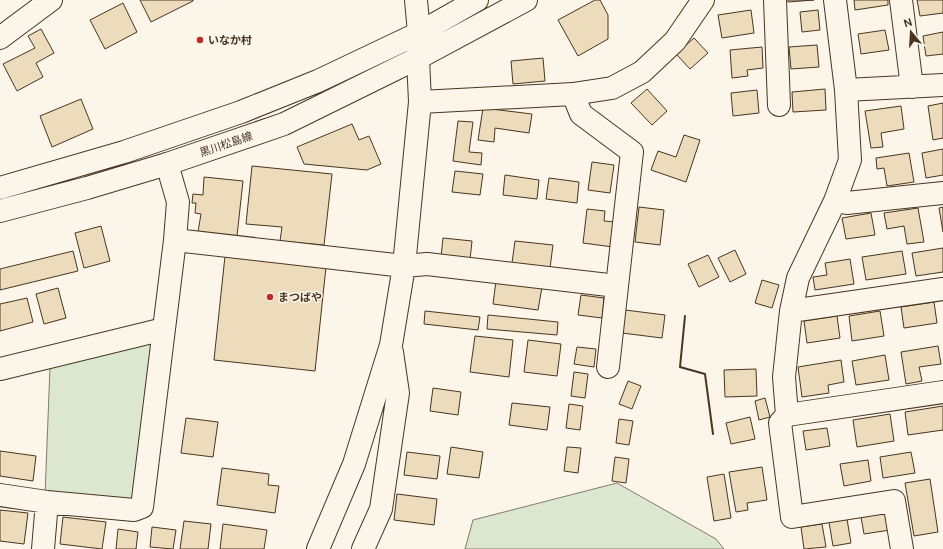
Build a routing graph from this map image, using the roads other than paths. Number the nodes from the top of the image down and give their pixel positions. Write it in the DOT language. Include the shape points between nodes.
graph roads {
  1 [pos="51,0"];
  2 [pos="416,0"];
  3 [pos="477,0"];
  4 [pos="526,0"];
  5 [pos="703,0"];
  6 [pos="775,0"];
  7 [pos="836,0"];
  8 [pos="901,0"];
  9 [pos="419,32"];
  10 [pos="0,38"];
  11 [pos="418,58"];
  12 [pos="943,85"];
  13 [pos="912,87"];
  14 [pos="846,90"];
  15 [pos="573,94"];
  16 [pos="420,102"];
  17 [pos="779,105"];
  18 [pos="167,164"];
  19 [pos="0,188"];
  20 [pos="943,193"];
  21 [pos="835,202"];
  22 [pos="0,211"];
  23 [pos="175,240"];
  24 [pos="404,266"];
  25 [pos="617,286"];
  26 [pos="943,289"];
  27 [pos="790,311"];
  28 [pos="164,329"];
  29 [pos="391,345"];
  30 [pos="608,368"];
  31 [pos="0,370"];
  32 [pos="943,392"];
  33 [pos="787,415"];
  34 [pos="0,495"];
  35 [pos="48,502"];
  36 [pos="43,549"];
  37 [pos="318,549"];
  38 [pos="364,549"];
  39 [pos="902,549"];
  1 -- 10 [label="street"];
  2 -- 9 [label="street"];
  3 -- 9 [label="street"];
  4 -- 11 [label="street, 黒川松島線"];
  5 -- 15 [label="street" via="675,41 642,72 612,88"];
  6 -- 17 [label="street"];
  7 -- 14 [label="street"];
  8 -- 13 [label="street"];
  9 -- 11 [label="street"];
  9 -- 19 [label="street" via="318,81 242,112 124,152"];
  11 -- 16 [label="street"];
  11 -- 18 [label="street, 黒川松島線" via="284,124"];
  12 -- 13 [label="street"];
  13 -- 14 [label="street"];
  14 -- 21 [label="street" via="850,160"];
  15 -- 16 [label="street"];
  15 -- 25 [label="street" via="581,114 632,152"];
  16 -- 24 [label="street"];
  18 -- 22 [label="street, 黒川松島線"];
  18 -- 23 [label="street" via="178,202"];
  20 -- 21 [label="street"];
  21 -- 27 [label="street" via="798,278"];
  23 -- 24 [label="street"];
  23 -- 28 [label="street"];
  24 -- 25 [label="street" via="427,264"];
  24 -- 29 [label="street"];
  25 -- 30 [label="street"];
  26 -- 27 [label="street"];
  27 -- 33 [label="street" via="784,377"];
  28 -- 31 [label="street"];
  28 -- 35 [label="street" via="142,507 134,510"];
  29 -- 37 [label="street" via="354,464"];
  29 -- 38 [label="street" via="398,393 381,509"];
  32 -- 33 [label="street"];
  33 -- 39 [label="street" via="780,423 792,517 894,501"];
  34 -- 35 [label="street"];
  35 -- 36 [label="street"];
}
